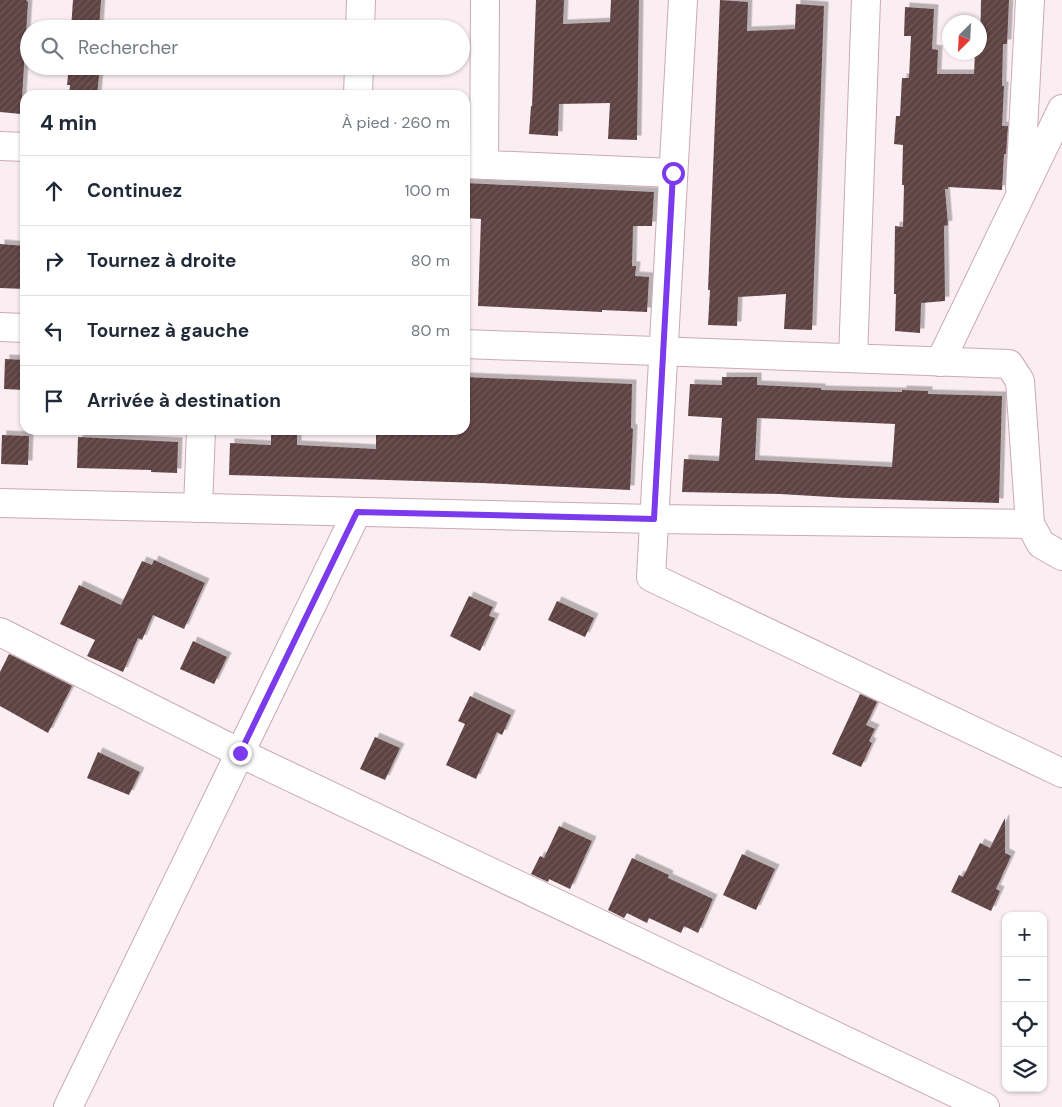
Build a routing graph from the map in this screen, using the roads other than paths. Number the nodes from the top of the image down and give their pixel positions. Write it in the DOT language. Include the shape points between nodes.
graph roads {
  1 [pos="361,0"];
  2 [pos="485,0"];
  3 [pos="682,0"];
  4 [pos="866,0"];
  5 [pos="1030,0"];
  6 [pos="360,20"];
  7 [pos="359,75"];
  8 [pos="358,90"];
  9 [pos="1062,109"];
  10 [pos="0,146"];
  11 [pos="20,147"];
  12 [pos="475,165"];
  13 [pos="673,173"];
  14 [pos="1019,198"];
  15 [pos="0,327"];
  16 [pos="20,328"];
  17 [pos="470,344"];
  18 [pos="664,351"];
  19 [pos="853,358"];
  20 [pos="940,362"];
  21 [pos="201,435"];
  22 [pos="0,503"];
  23 [pos="198,508"];
  24 [pos="357,512"];
  25 [pos="654,519"];
  26 [pos="1030,524"];
  27 [pos="1062,556"];
  28 [pos="0,632"];
  29 [pos="240,753"];
  30 [pos="1062,773"];
  31 [pos="68,1107"];
  32 [pos="985,1107"];
  1 -- 6 [label="street"];
  2 -- 12 [label="street"];
  3 -- 13 [label="street"];
  4 -- 19 [label="street"];
  5 -- 14 [label="street"];
  7 -- 8 [label="street"];
  9 -- 14 [label="street"];
  10 -- 11 [label="street"];
  12 -- 13 [label="street"];
  13 -- 18 [label="street"];
  14 -- 20 [label="street"];
  15 -- 16 [label="street"];
  17 -- 18 [label="street"];
  18 -- 19 [label="street"];
  18 -- 25 [label="street"];
  19 -- 20 [label="street"];
  20 -- 26 [label="street" via="1008,364 1020,381"];
  21 -- 23 [label="street"];
  22 -- 23 [label="street"];
  23 -- 24 [label="street"];
  24 -- 25 [label="street"];
  24 -- 29 [label="street"];
  25 -- 26 [label="street"];
  25 -- 30 [label="street" via="651,577"];
  26 -- 27 [label="street" via="1041,544"];
  28 -- 29 [label="street"];
  29 -- 31 [label="street"];
  29 -- 32 [label="street"];
}
